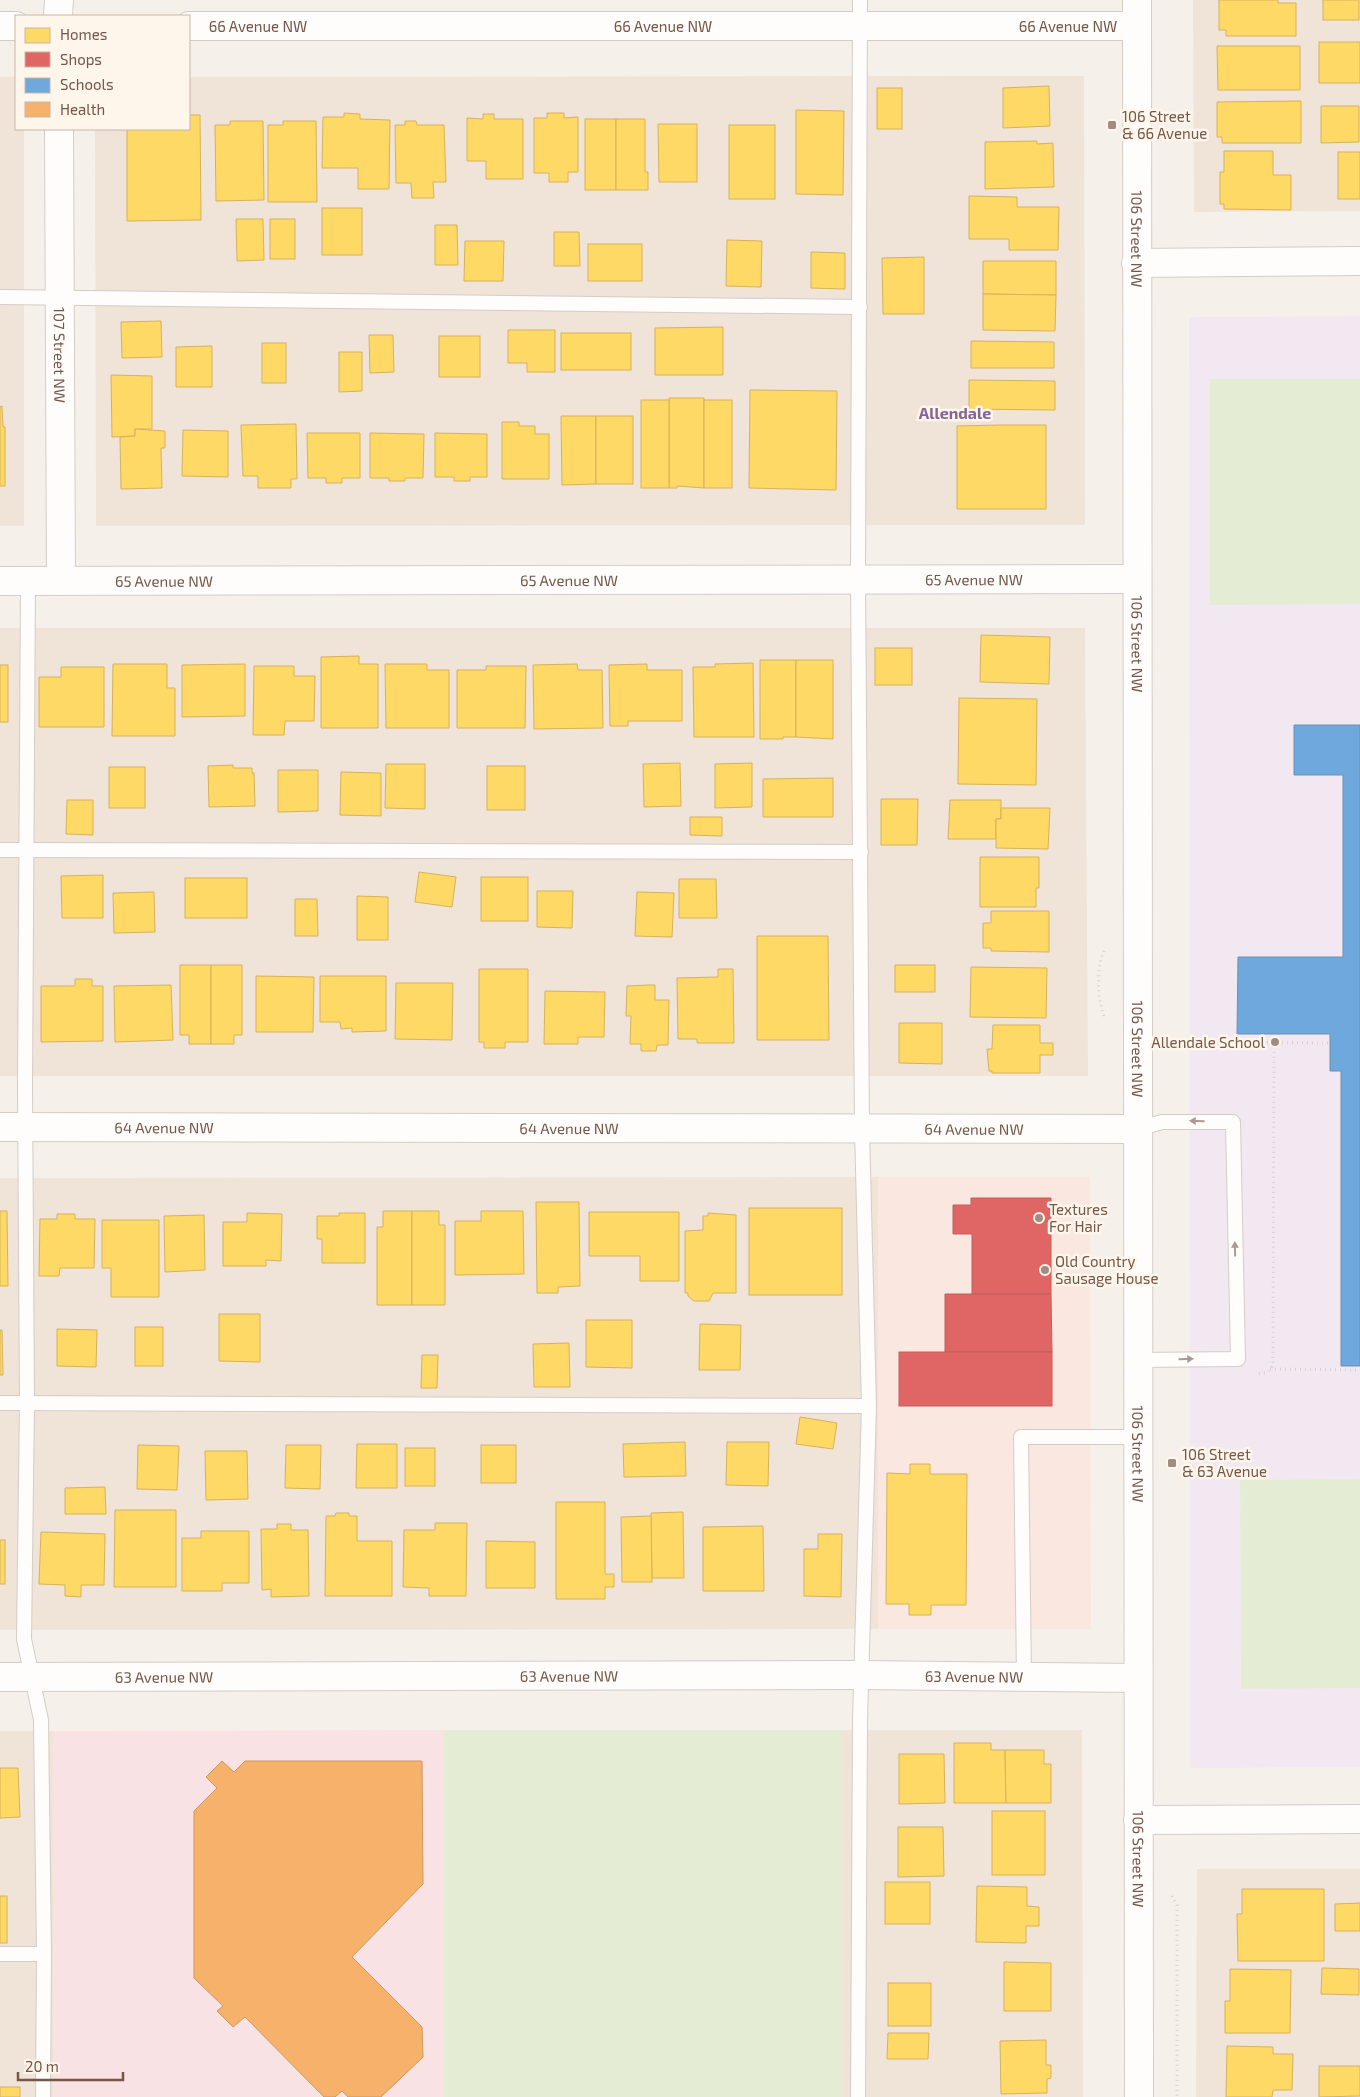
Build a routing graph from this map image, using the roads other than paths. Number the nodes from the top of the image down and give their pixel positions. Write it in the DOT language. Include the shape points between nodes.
graph roads {
  1 [pos="58,0"];
  2 [pos="860,13"];
  3 [pos="1137,13"];
  4 [pos="58,15"];
  5 [pos="0,26"];
  6 [pos="15,26"];
  7 [pos="190,26"];
  8 [pos="59,130"];
  9 [pos="1360,261"];
  10 [pos="1136,263"];
  11 [pos="0,297"];
  12 [pos="60,297"];
  13 [pos="860,307"];
  14 [pos="858,578"];
  15 [pos="1136,579"];
  16 [pos="0,581"];
  17 [pos="28,581"];
  18 [pos="61,581"];
  19 [pos="0,850"];
  20 [pos="26,850"];
  21 [pos="861,852"];
  22 [pos="13,1127"];
  23 [pos="862,1129"];
  24 [pos="1137,1129"];
  25 [pos="1137,1360"];
  26 [pos="0,1403"];
  27 [pos="28,1403"];
  28 [pos="869,1406"];
  29 [pos="1137,1437"];
  30 [pos="861,1675"];
  31 [pos="0,1677"];
  32 [pos="32,1677"];
  33 [pos="1024,1677"];
  34 [pos="1137,1678"];
  35 [pos="1360,1819"];
  36 [pos="1138,1820"];
  37 [pos="0,1954"];
  38 [pos="44,1954"];
  39 [pos="43,2097"];
  40 [pos="858,2097"];
  41 [pos="1139,2097"];
  1 -- 4 [label="street"];
  2 -- 3 [label="street, 66 Avenue NW"];
  2 -- 7 [label="street, 66 Avenue NW"];
  2 -- 13 [label="lane"];
  3 -- 10 [label="street, 106 Street NW"];
  5 -- 6 [label="street"];
  8 -- 12 [label="street, 107 Street NW"];
  9 -- 10 [label="street"];
  10 -- 15 [label="street, 106 Street NW"];
  11 -- 12 [label="lane"];
  12 -- 13 [label="lane"];
  12 -- 18 [label="street, 107 Street NW"];
  13 -- 14 [label="lane"];
  14 -- 15 [label="street, 65 Avenue NW"];
  14 -- 18 [label="street, 65 Avenue NW"];
  14 -- 21 [label="lane"];
  15 -- 24 [label="street, 106 Street NW"];
  16 -- 17 [label="street, 65 Avenue NW"];
  17 -- 18 [label="street, 65 Avenue NW"];
  17 -- 20 [label="lane"];
  19 -- 20 [label="lane"];
  20 -- 21 [label="lane"];
  20 -- 22 [label="lane"];
  21 -- 23 [label="lane"];
  22 -- 23 [label="street, 64 Avenue NW"];
  22 -- 27 [label="lane"];
  23 -- 24 [label="street, 64 Avenue NW"];
  23 -- 28 [label="lane"];
  24 -- 25 [label="street, 106 Street NW"];
  25 -- 24 [label="lane, one-way" via="1238,1359 1233,1122 1162,1122"];
  25 -- 29 [label="street, 106 Street NW"];
  26 -- 27 [label="lane"];
  27 -- 28 [label="lane"];
  27 -- 32 [label="lane" via="24,1639"];
  28 -- 30 [label="lane"];
  29 -- 33 [label="lane" via="1021,1437"];
  29 -- 34 [label="street, 106 Street NW"];
  30 -- 32 [label="street, 63 Avenue NW"];
  30 -- 33 [label="street, 63 Avenue NW"];
  30 -- 40 [label="lane"];
  31 -- 32 [label="street, 63 Avenue NW"];
  32 -- 38 [label="lane" via="41,1720"];
  33 -- 34 [label="street, 63 Avenue NW"];
  34 -- 36 [label="street, 106 Street NW"];
  35 -- 36 [label="street"];
  36 -- 41 [label="street, 106 Street NW"];
  37 -- 38 [label="lane"];
  38 -- 39 [label="lane"];
}
